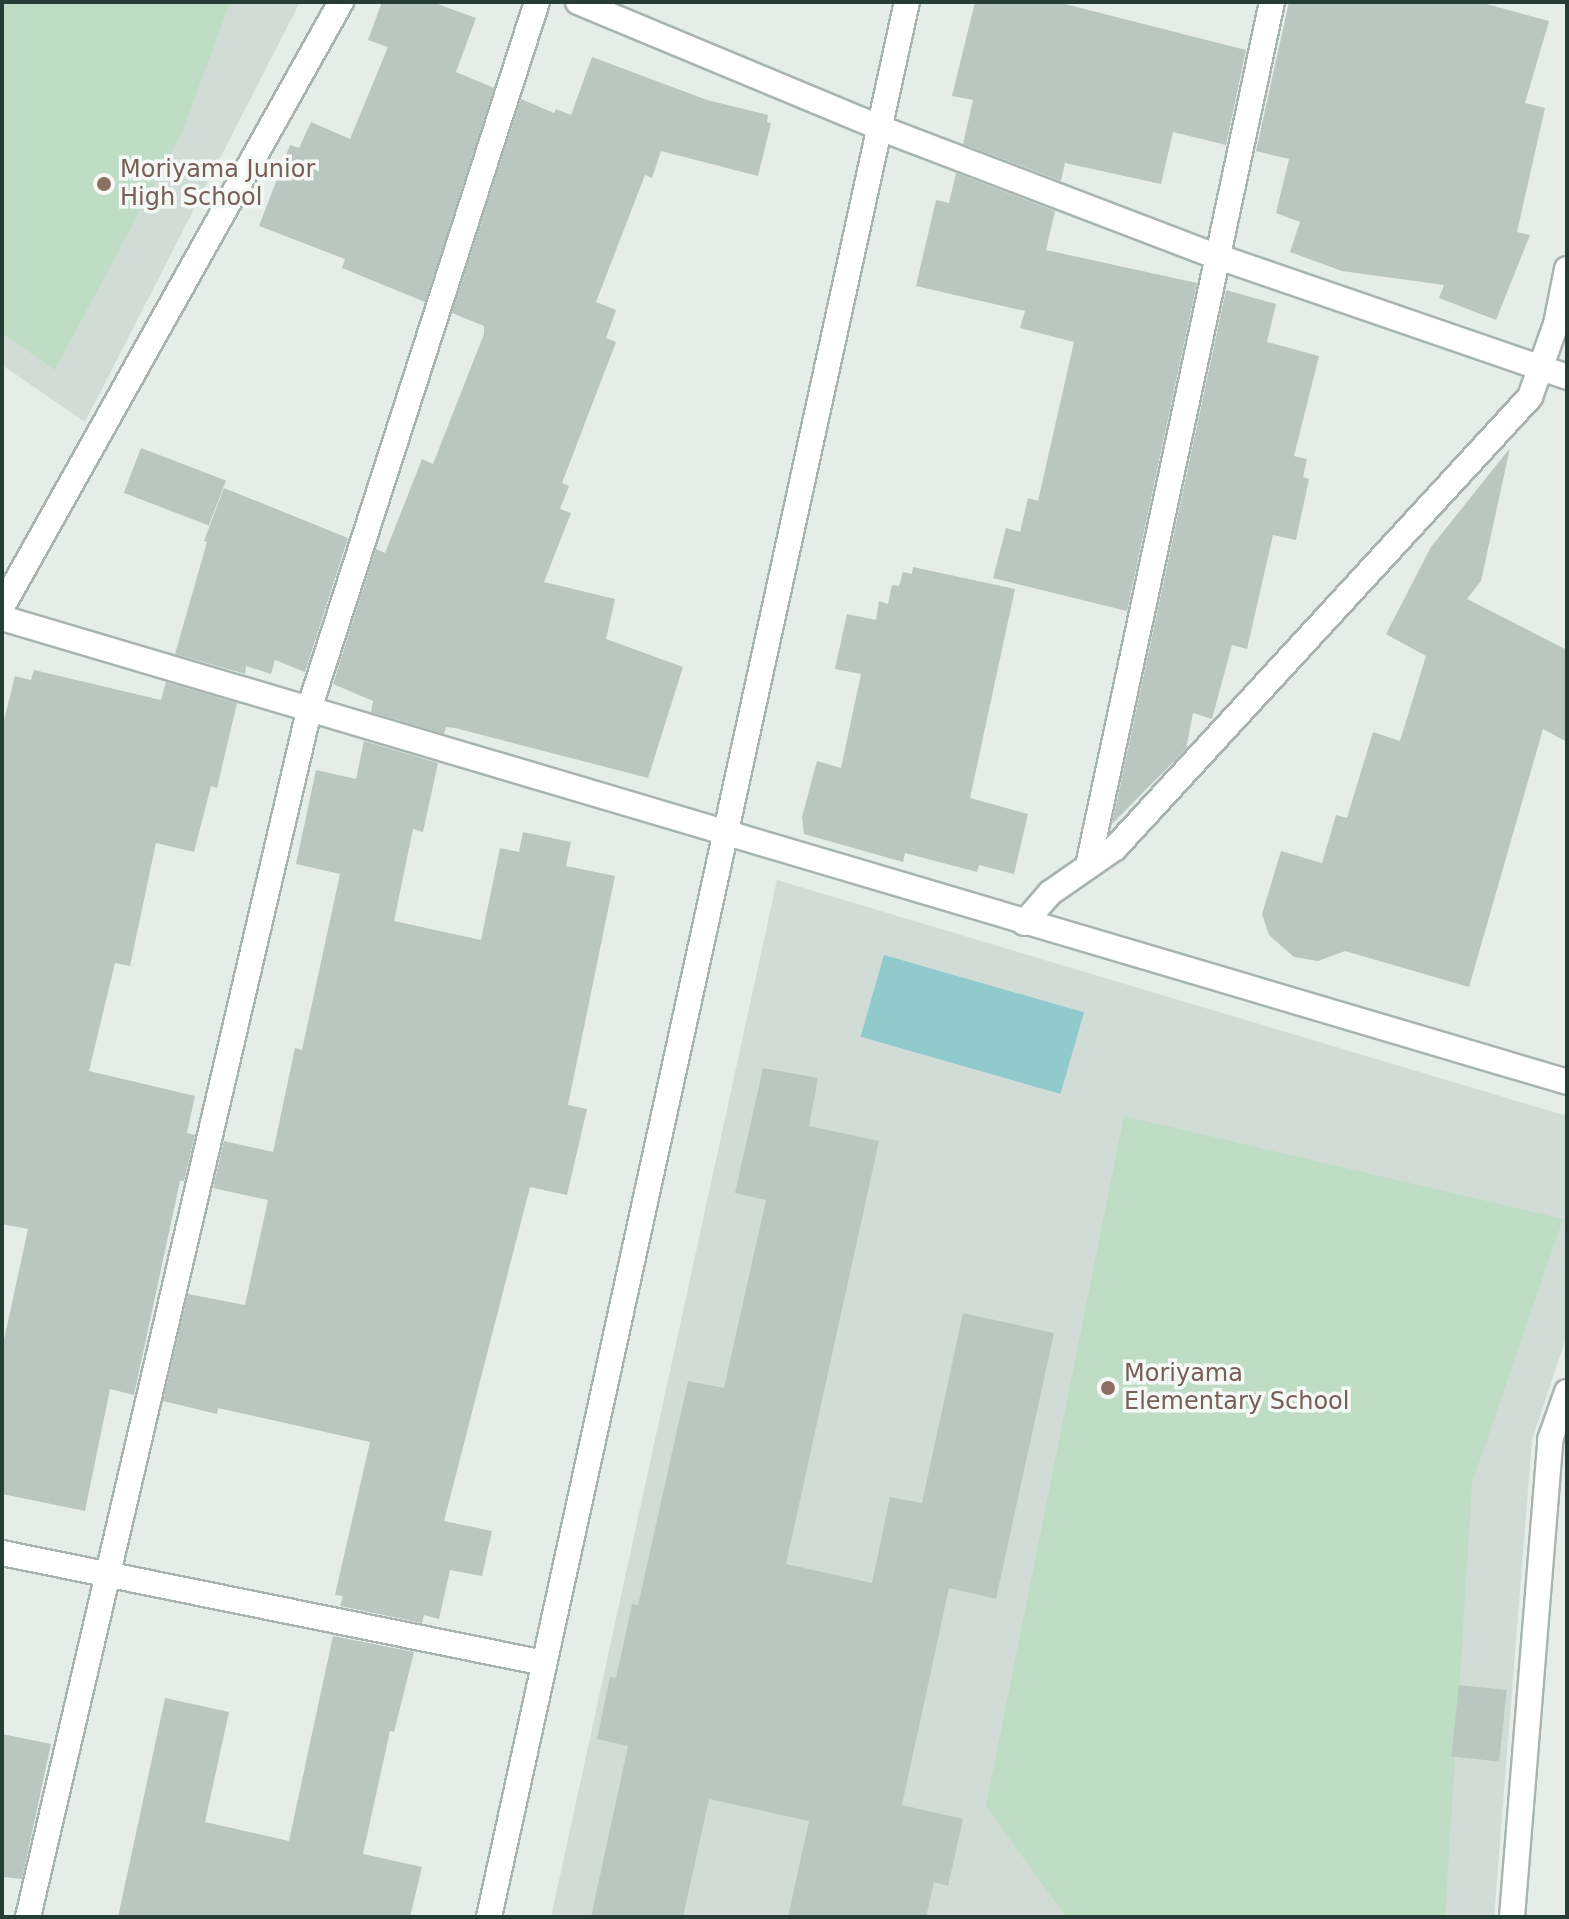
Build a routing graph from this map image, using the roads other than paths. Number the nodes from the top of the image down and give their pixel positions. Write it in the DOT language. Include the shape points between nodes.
graph roads {
  1 [pos="341,2"];
  2 [pos="537,2"];
  3 [pos="578,2"];
  4 [pos="907,2"];
  5 [pos="1272,2"];
  6 [pos="880,128"];
  7 [pos="1216,256"];
  8 [pos="1567,269"];
  9 [pos="1542,367"];
  10 [pos="1567,377"];
  11 [pos="2,607"];
  12 [pos="2,618"];
  13 [pos="310,706"];
  14 [pos="724,831"];
  15 [pos="1088,866"];
  16 [pos="1024,923"];
  17 [pos="1567,1082"];
  18 [pos="1567,1392"];
  19 [pos="2,1553"];
  20 [pos="108,1576"];
  21 [pos="544,1663"];
  22 [pos="28,1917"];
  23 [pos="489,1917"];
  24 [pos="1512,1917"];
  1 -- 11 [label="street"];
  2 -- 13 [label="street"];
  3 -- 6 [label="street"];
  4 -- 6 [label="street"];
  5 -- 7 [label="street"];
  6 -- 7 [label="street"];
  6 -- 14 [label="street"];
  7 -- 9 [label="street"];
  7 -- 15 [label="street"];
  8 -- 9 [label="street"];
  9 -- 10 [label="street"];
  9 -- 15 [label="street" via="1530,397 1392,550 1115,848"];
  12 -- 13 [label="street"];
  13 -- 14 [label="street"];
  13 -- 20 [label="street"];
  14 -- 16 [label="street"];
  14 -- 21 [label="street"];
  15 -- 16 [label="street" via="1050,893"];
  16 -- 17 [label="street"];
  18 -- 24 [label="street" via="1550,1440"];
  19 -- 20 [label="street"];
  20 -- 21 [label="street"];
  20 -- 22 [label="street"];
  21 -- 23 [label="street"];
}
